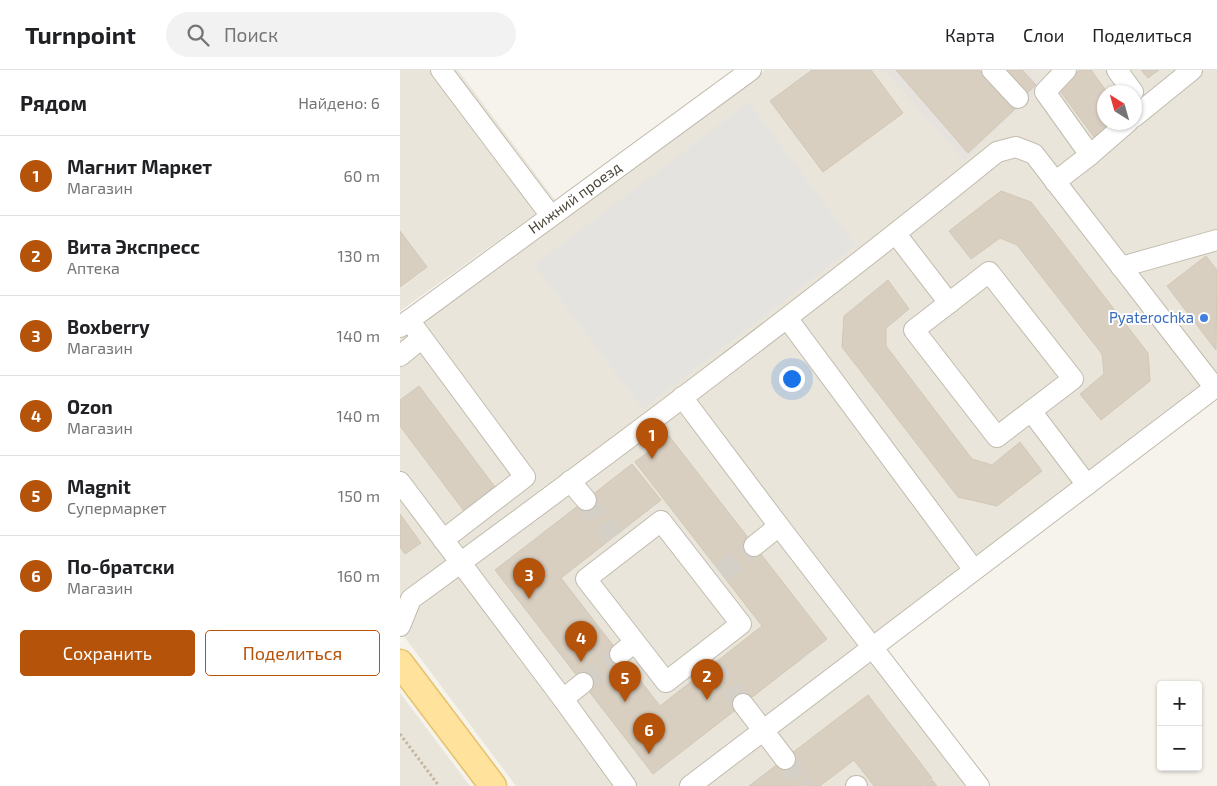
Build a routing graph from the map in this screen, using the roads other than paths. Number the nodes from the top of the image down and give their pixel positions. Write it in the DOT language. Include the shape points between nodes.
graph roads {
  1 [pos="440,70"];
  2 [pos="751,70"];
  3 [pos="992,70"];
  4 [pos="1066,70"];
  5 [pos="1116,70"];
  6 [pos="1192,70"];
  7 [pos="1126,85"];
  8 [pos="1018,98"];
  9 [pos="1142,100"];
  10 [pos="1119,130"];
  11 [pos="1090,155"];
  12 [pos="1055,182"];
  13 [pos="551,216"];
  14 [pos="896,234"];
  15 [pos="1217,240"];
  16 [pos="1121,267"];
  17 [pos="949,303"];
  18 [pos="787,318"];
  19 [pos="404,324"];
  20 [pos="422,338"];
  21 [pos="400,356"];
  22 [pos="1216,387"];
  23 [pos="682,397"];
  24 [pos="1031,411"];
  25 [pos="570,481"];
  26 [pos="400,482"];
  27 [pos="1087,485"];
  28 [pos="586,500"];
  29 [pos="779,526"];
  30 [pos="443,540"];
  31 [pos="754,546"];
  32 [pos="460,563"];
  33 [pos="974,570"];
  34 [pos="405,599"];
  35 [pos="400,626"];
  36 [pos="873,648"];
  37 [pos="707,660"];
  38 [pos="402,668"];
  39 [pos="583,683"];
  40 [pos="563,699"];
  41 [pos="743,704"];
  42 [pos="763,731"];
  43 [pos="785,759"];
  44 [pos="493,786"];
  45 [pos="626,786"];
  46 [pos="690,786"];
  47 [pos="979,786"];
  1 -- 13 [label="street"];
  2 -- 13 [label="street, Нижний проезд"];
  3 -- 8 [label="street"];
  4 -- 11 [label="street" via="1045,92"];
  5 -- 7 [label="street"];
  6 -- 9 [label="street"];
  10 -- 11 [label="street"];
  11 -- 12 [label="street"];
  12 -- 14 [label="street" via="1034,154 1016,147 997,152"];
  12 -- 16 [label="street"];
  13 -- 19 [label="street, Нижний проезд"];
  14 -- 17 [label="street"];
  14 -- 18 [label="street"];
  15 -- 16 [label="street"];
  16 -- 22 [label="street"];
  17 -- 24 [label="street" via="914,330 997,438"];
  17 -- 24 [label="street" via="990,272 1072,379"];
  18 -- 23 [label="street"];
  18 -- 33 [label="street"];
  19 -- 20 [label="street"];
  20 -- 21 [label="street"];
  20 -- 30 [label="street" via="526,477"];
  22 -- 27 [label="street"];
  23 -- 25 [label="street"];
  23 -- 29 [label="street"];
  24 -- 27 [label="street"];
  25 -- 28 [label="street"];
  25 -- 32 [label="street"];
  26 -- 30 [label="street"];
  27 -- 33 [label="street"];
  29 -- 31 [label="street"];
  29 -- 36 [label="street"];
  30 -- 32 [label="street"];
  32 -- 34 [label="street"];
  32 -- 40 [label="street"];
  33 -- 36 [label="street"];
  34 -- 35 [label="street"];
  36 -- 42 [label="street"];
  36 -- 47 [label="street"];
  37 -- 37 [label="street" via="741,624 715,578 661,521 619,543 586,579 628,648 666,682"];
  38 -- 44 [label="main road"];
  39 -- 40 [label="street"];
  40 -- 45 [label="street"];
  41 -- 42 [label="street"];
  42 -- 43 [label="street"];
  42 -- 46 [label="street"];
}
